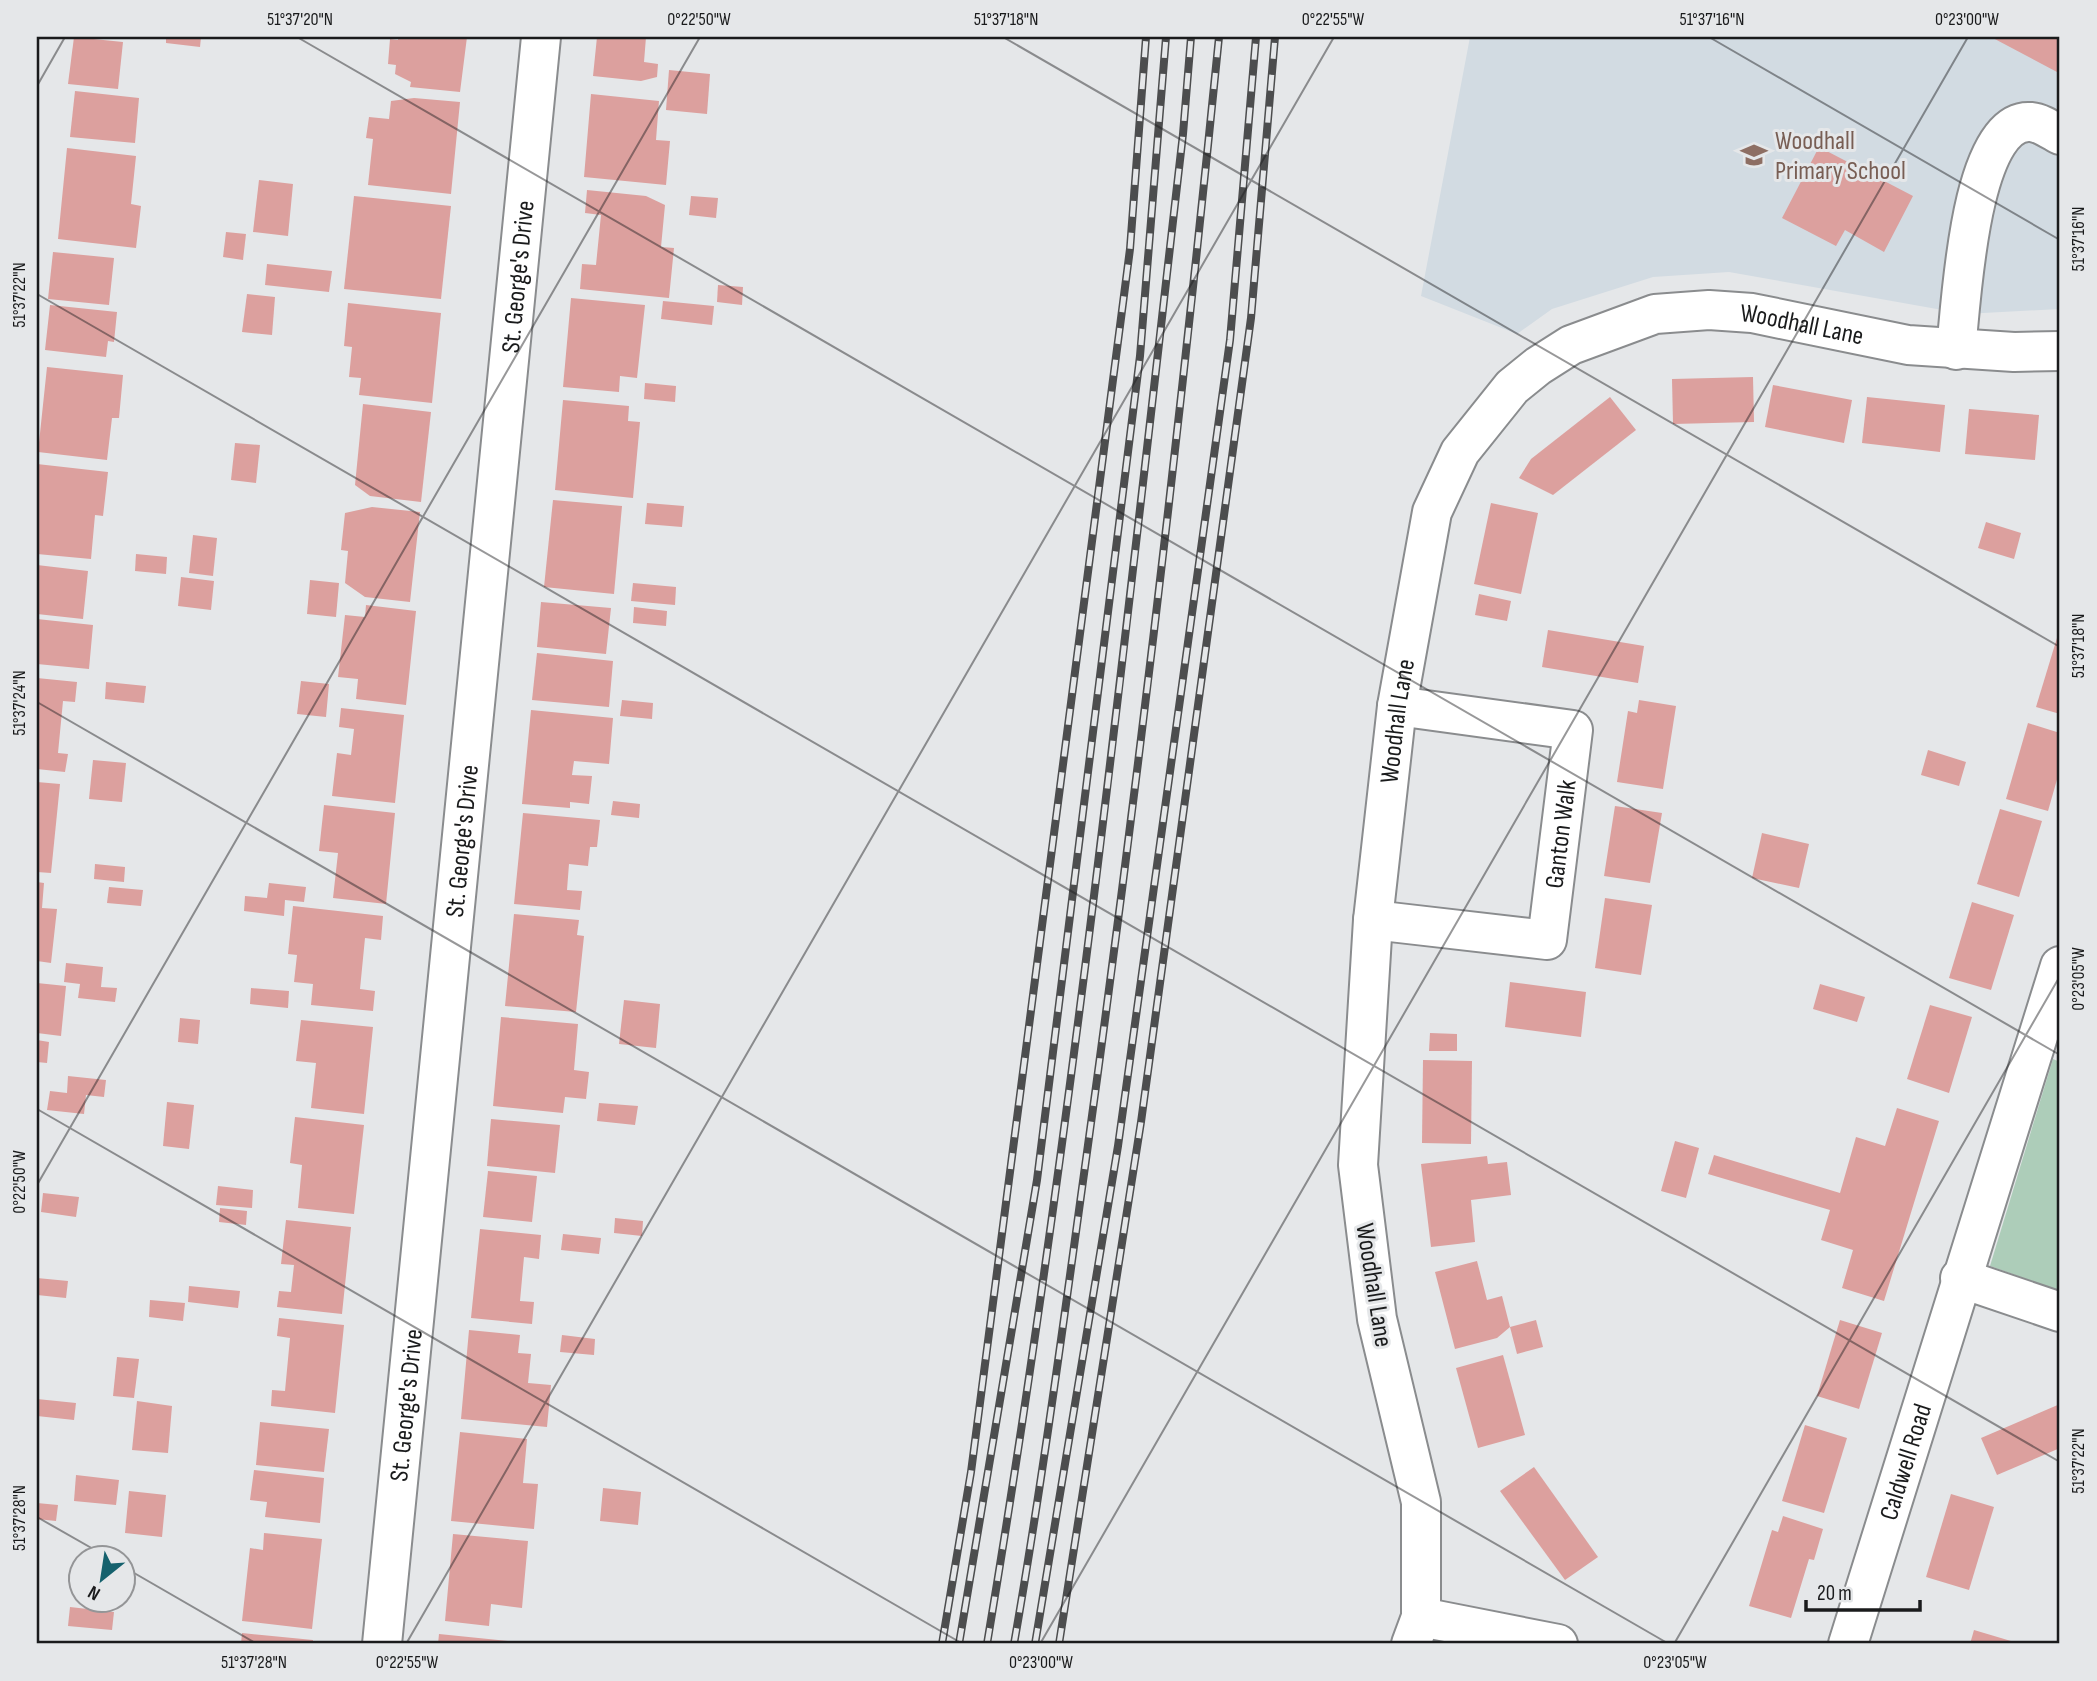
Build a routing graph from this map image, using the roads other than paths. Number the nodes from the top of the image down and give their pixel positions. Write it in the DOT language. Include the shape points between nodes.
graph roads {
  1 [pos="541,37"];
  2 [pos="2060,135"];
  3 [pos="1956,349"];
  4 [pos="2060,351"];
  5 [pos="1397,706"];
  6 [pos="1373,920"];
  7 [pos="2060,966"];
  8 [pos="2048,1048"];
  9 [pos="1960,1278"];
  10 [pos="2060,1312"];
  11 [pos="1416,1630"];
  12 [pos="382,1644"];
  13 [pos="1558,1644"];
  14 [pos="1848,1644"];
  1 -- 12 [label="street, St. George's Drive"];
  2 -- 3 [label="street" via="2029,122 2018,125 2005,133 1987,160 1973,221"];
  3 -- 4 [label="street, Woodhall Lane"];
  3 -- 5 [label="street, Woodhall Lane" via="1863,337 1752,313 1709,310 1655,314 1571,345 1512,387 1460,452 1432,512"];
  5 -- 6 [label="street, Woodhall Lane"];
  5 -- 6 [label="street, Ganton Walk" via="1573,730 1547,940"];
  6 -- 11 [label="street, Woodhall Lane" via="1358,1165 1377,1319 1421,1502"];
  7 -- 8 [label="street, Caldwell Road"];
  8 -- 9 [label="street, Caldwell Road"];
  9 -- 10 [label="street"];
  9 -- 14 [label="street, Caldwell Road"];
  11 -- 13 [label="street"];
}
